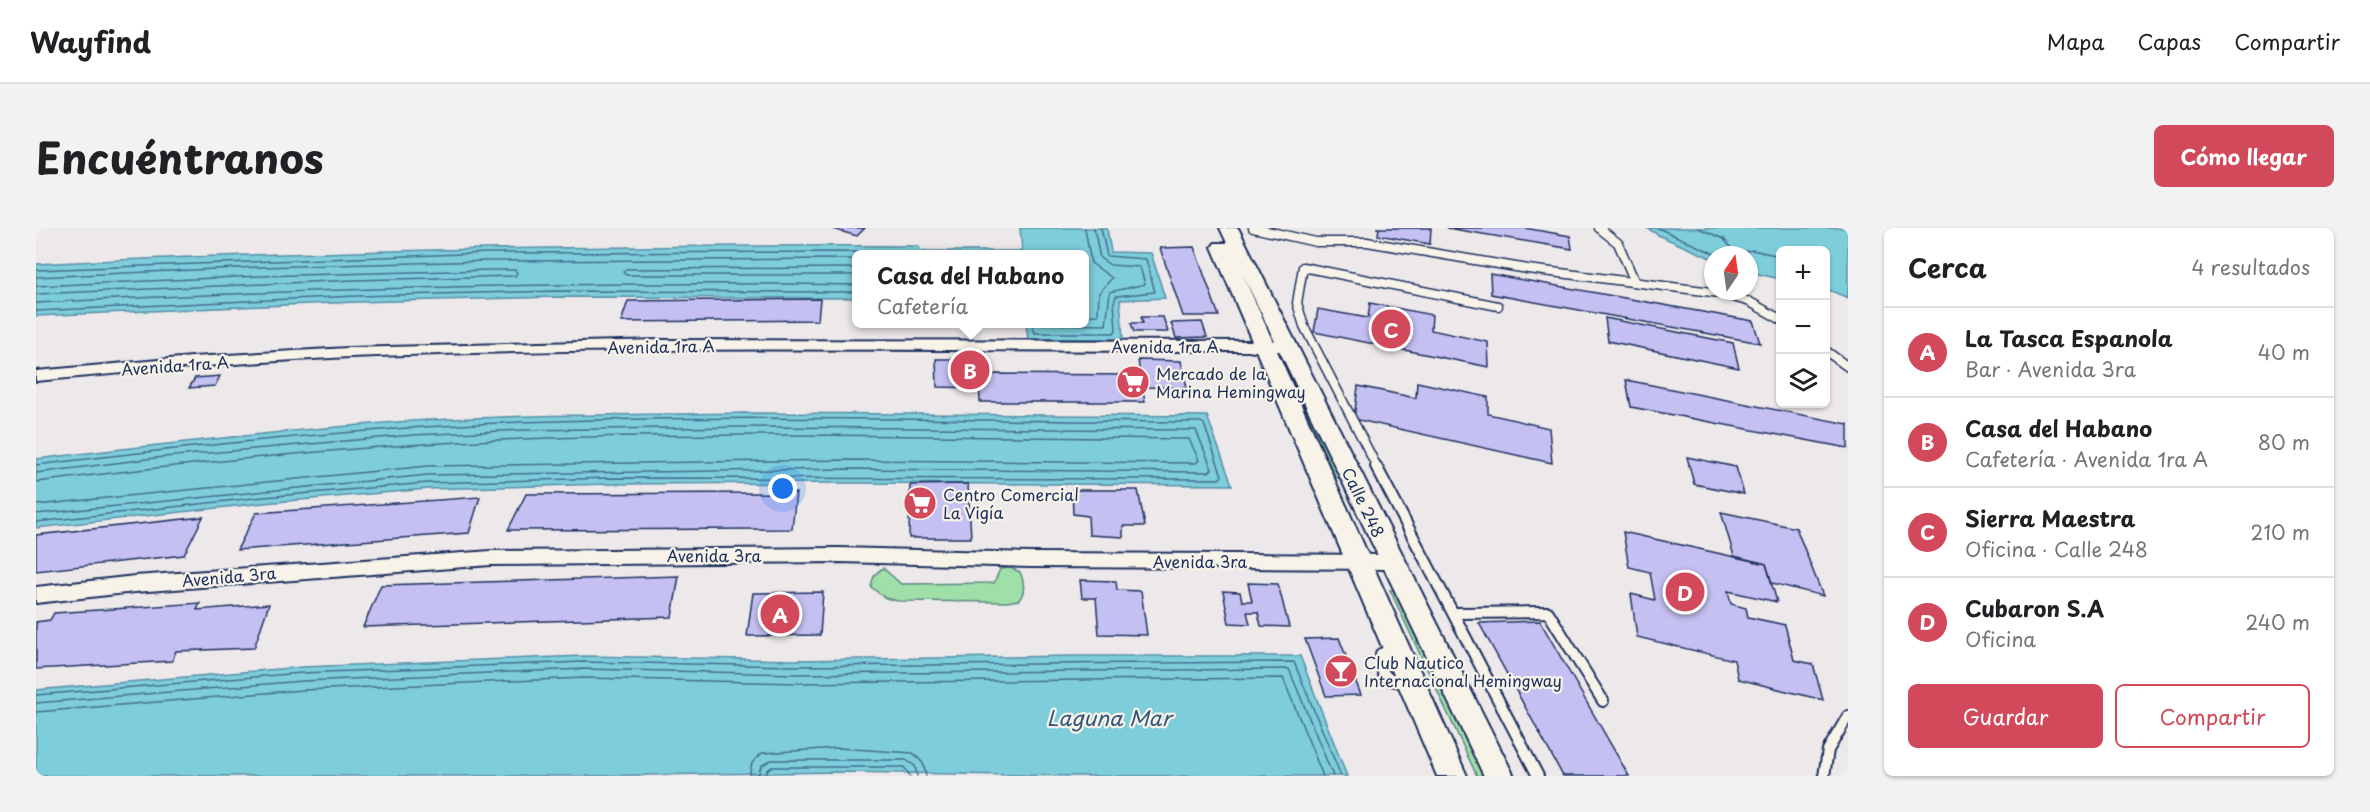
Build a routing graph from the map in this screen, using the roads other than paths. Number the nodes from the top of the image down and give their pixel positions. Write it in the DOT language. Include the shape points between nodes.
graph roads {
  1 [pos="1213,228"];
  2 [pos="1229,228"];
  3 [pos="1253,228"];
  4 [pos="1599,228"];
  5 [pos="1635,282"];
  6 [pos="1498,306"];
  7 [pos="1776,317"];
  8 [pos="1276,346"];
  9 [pos="1830,354"];
  10 [pos="1848,367"];
  11 [pos="36,376"];
  12 [pos="1359,562"];
  13 [pos="1394,562"];
  14 [pos="36,595"];
  15 [pos="1455,613"];
  16 [pos="1603,701"];
  17 [pos="1848,716"];
  18 [pos="1452,776"];
  19 [pos="1499,776"];
  20 [pos="1538,776"];
  21 [pos="1824,776"];
  1 -- 8 [label="street, Calle 248"];
  2 -- 8 [label="street, Calle 248"];
  3 -- 5 [label="lane" via="1316,242 1367,242"];
  4 -- 5 [label="lane" via="1618,243"];
  5 -- 7 [label="lane" via="1720,293 1750,302"];
  6 -- 15 [label="lane" via="1303,267 1297,303 1304,326"];
  8 -- 11 [label="street, Avenida 1ra A" via="531,347 363,352"];
  8 -- 12 [label="street, Calle 248"];
  8 -- 13 [label="street, Calle 248"];
  9 -- 10 [label="lane"];
  12 -- 13 [label="street, Avenida 3ra"];
  12 -- 14 [label="street, Avenida 3ra" via="839,555 491,558 170,581"];
  12 -- 18 [label="street, Calle 248"];
  13 -- 19 [label="street, Calle 248"];
  15 -- 16 [label="lane" via="1548,612"];
  15 -- 20 [label="lane"];
  17 -- 21 [label="lane" via="1828,750"];
}
